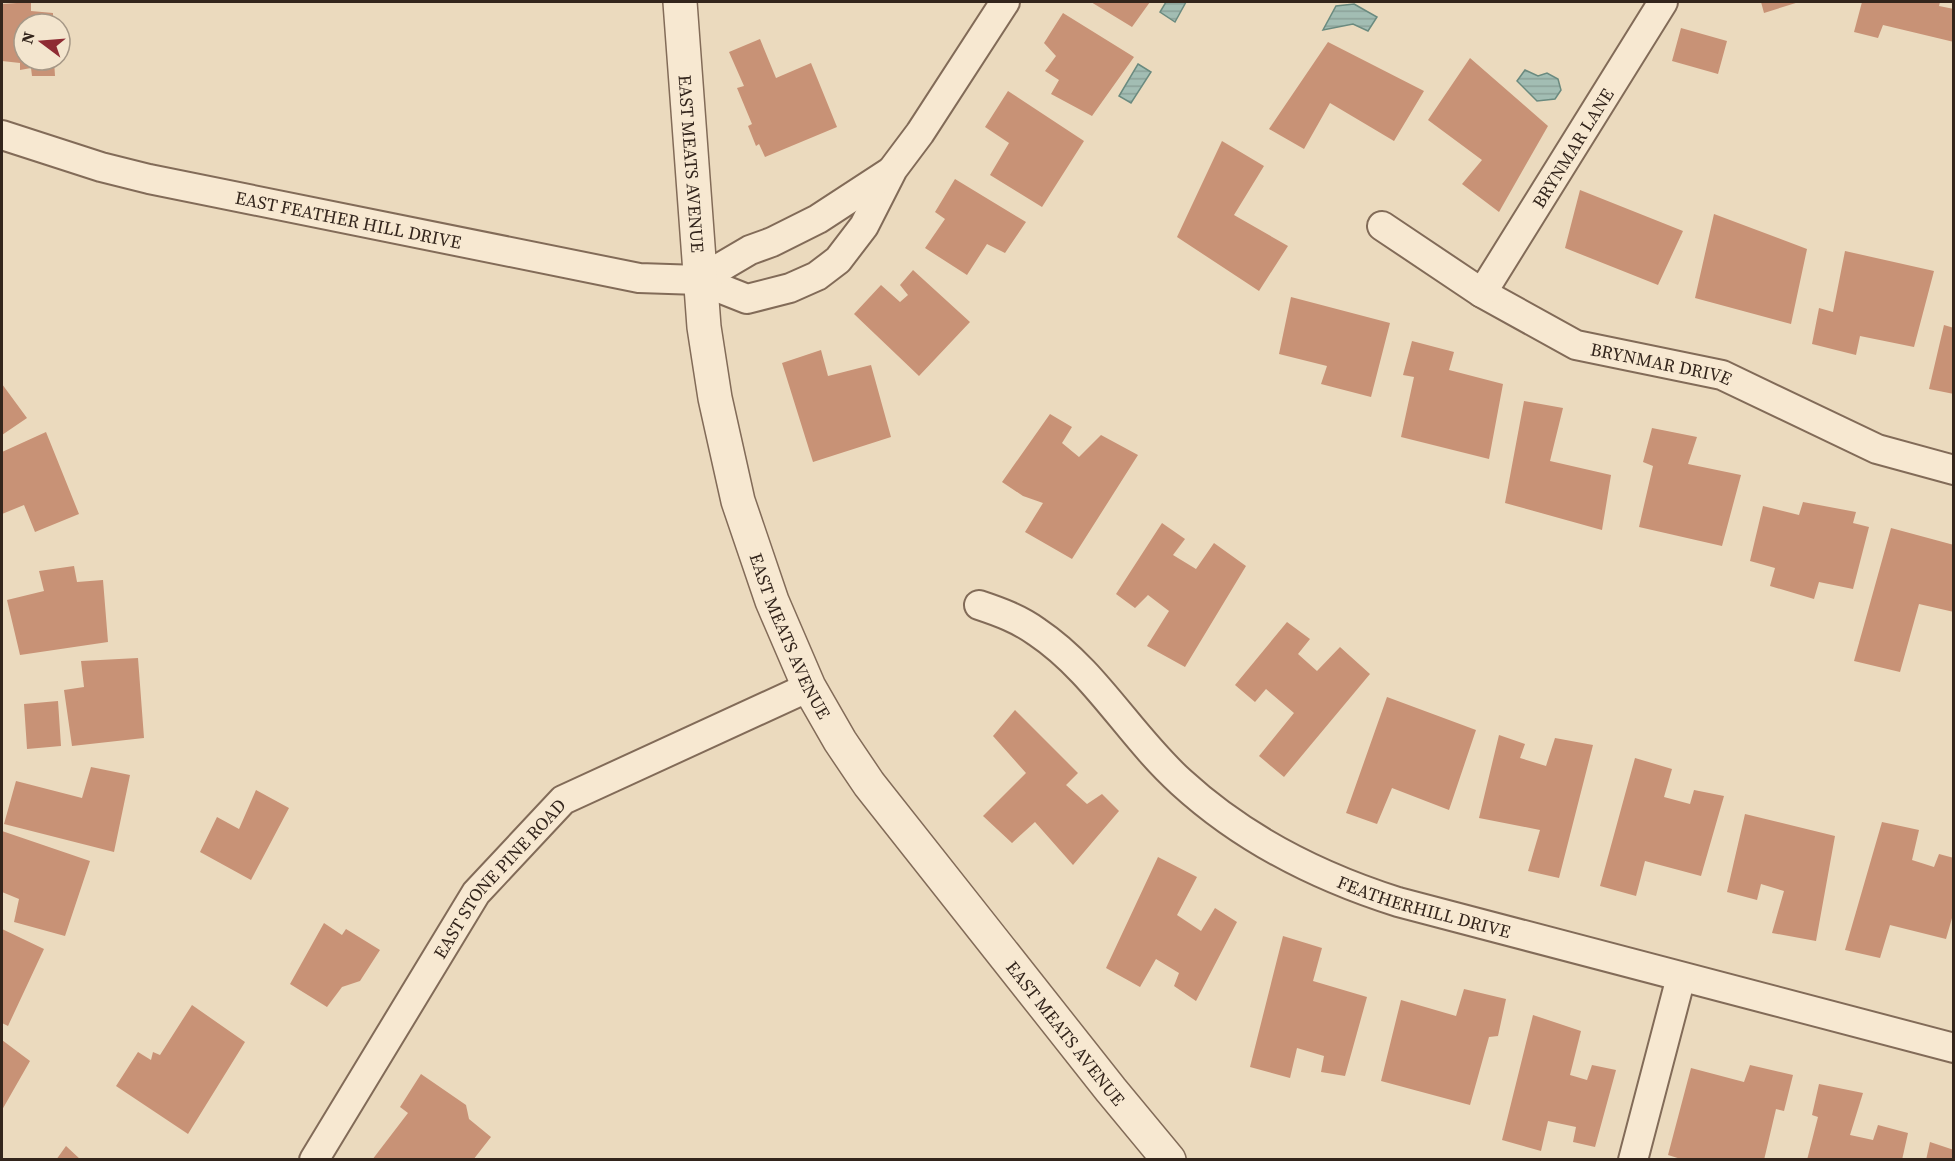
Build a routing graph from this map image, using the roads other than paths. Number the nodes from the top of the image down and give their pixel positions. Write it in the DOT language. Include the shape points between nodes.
graph roads {
  1 [pos="680,2"];
  2 [pos="1005,2"];
  3 [pos="1663,2"];
  4 [pos="2,135"];
  5 [pos="893,169"];
  6 [pos="1382,226"];
  7 [pos="699,279"];
  8 [pos="1482,293"];
  9 [pos="1953,470"];
  10 [pos="980,605"];
  11 [pos="809,687"];
  12 [pos="1681,977"];
  13 [pos="1953,1048"];
  14 [pos="314,1160"];
  15 [pos="1169,1160"];
  16 [pos="1634,1160"];
  1 -- 7 [label="street, EAST MEATS AVENUE"];
  2 -- 5 [label="street"];
  3 -- 8 [label="street, BRYNMAR LANE"];
  4 -- 7 [label="street, EAST FEATHER HILL DRIVE" via="149,179 639,278"];
  5 -- 7 [label="street" via="818,219"];
  5 -- 7 [label="street" via="864,226 838,260 818,276 747,299"];
  6 -- 8 [label="street, BRYNMAR DRIVE"];
  7 -- 11 [label="street, EAST MEATS AVENUE" via="715,398 738,501 772,600"];
  8 -- 9 [label="street, BRYNMAR DRIVE" via="1576,345 1722,375 1877,449"];
  10 -- 12 [label="street, FEATHERHILL DRIVE" via="1020,621 1051,642 1082,671 1181,783 1253,836 1295,861 1398,902"];
  11 -- 14 [label="street, EAST STONE PINE ROAD" via="563,800 476,893"];
  11 -- 15 [label="street, EAST MEATS AVENUE" via="869,784"];
  12 -- 13 [label="street, FEATHERHILL DRIVE"];
  12 -- 16 [label="street"];
}
